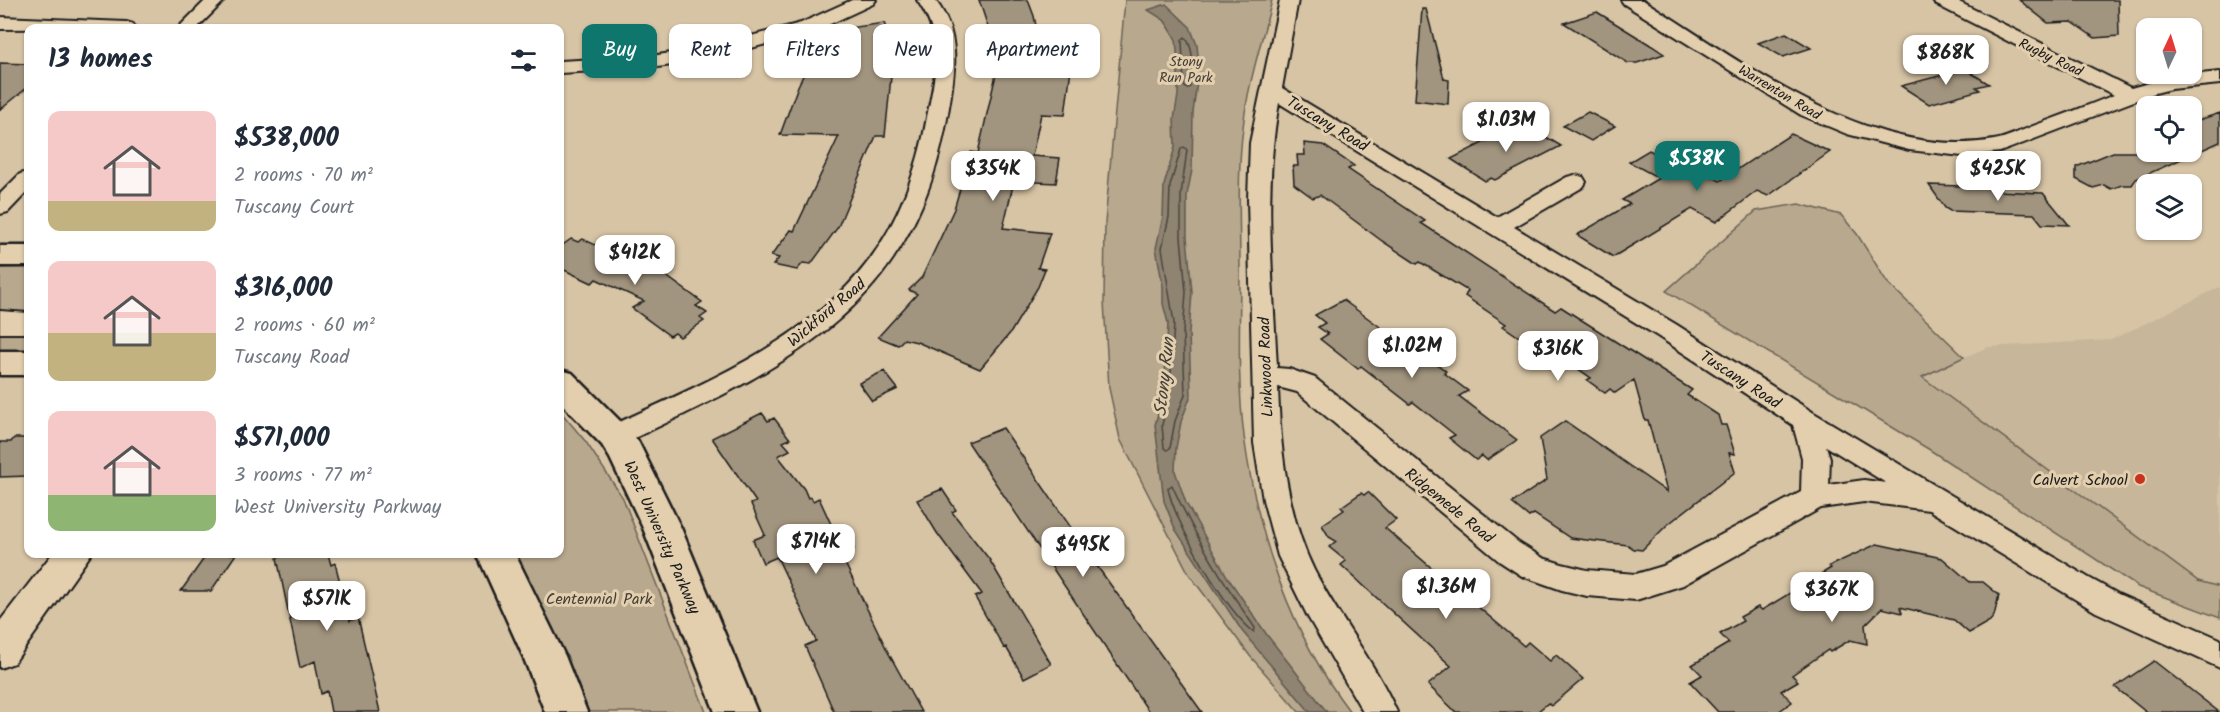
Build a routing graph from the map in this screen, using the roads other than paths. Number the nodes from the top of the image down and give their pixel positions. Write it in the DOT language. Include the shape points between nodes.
graph roads {
  1 [pos="216,0"];
  2 [pos="867,0"];
  3 [pos="926,0"];
  4 [pos="1289,0"];
  5 [pos="1630,0"];
  6 [pos="1941,0"];
  7 [pos="0,23"];
  8 [pos="25,24"];
  9 [pos="191,24"];
  10 [pos="564,67"];
  11 [pos="2220,78"];
  12 [pos="1270,89"];
  13 [pos="2129,96"];
  14 [pos="1575,182"];
  15 [pos="24,183"];
  16 [pos="0,207"];
  17 [pos="1497,227"];
  18 [pos="0,256"];
  19 [pos="24,256"];
  20 [pos="0,322"];
  21 [pos="24,323"];
  22 [pos="0,363"];
  23 [pos="24,363"];
  24 [pos="1265,377"];
  25 [pos="564,385"];
  26 [pos="1805,420"];
  27 [pos="614,436"];
  28 [pos="1815,498"];
  29 [pos="1935,501"];
  30 [pos="70,558"];
  31 [pos="498,558"];
  32 [pos="0,651"];
  33 [pos="2220,654"];
  34 [pos="566,712"];
  35 [pos="736,712"];
  36 [pos="1380,712"];
  1 -- 9 [label="street"];
  2 -- 10 [label="street" via="808,27 702,55"];
  3 -- 27 [label="street, Wickford Road" via="939,17 945,44 939,113 927,165 904,219 875,270 810,329 769,356"];
  4 -- 12 [label="street, Linkwood Road"];
  5 -- 13 [label="street, Warrenton Road" via="1808,111 1854,130 1909,144 1962,150 2000,146"];
  6 -- 13 [label="street, Rugby Road"];
  7 -- 8 [label="street"];
  11 -- 13 [label="street, Warrenton Road" via="2170,83"];
  12 -- 17 [label="street, Tuscany Road"];
  12 -- 24 [label="street, Linkwood Road" via="1261,142 1259,199"];
  14 -- 17 [label="street"];
  15 -- 16 [label="street"];
  17 -- 26 [label="street, Tuscany Road"];
  18 -- 19 [label="main road"];
  20 -- 21 [label="street"];
  22 -- 23 [label="main road"];
  24 -- 28 [label="street, Ridgemede Road" via="1289,378 1306,385 1509,552 1533,567 1587,583 1636,587 1656,582 1706,559"];
  24 -- 36 [label="street, Linkwood Road" via="1266,425 1275,490 1300,571"];
  25 -- 27 [label="main road, West University Parkway"];
  26 -- 28 [label="street" via="1816,458"];
  26 -- 29 [label="street, Tuscany Road"];
  27 -- 35 [label="main road, West University Parkway" via="662,528"];
  28 -- 29 [label="street, Ridgemede Road" via="1864,490"];
  29 -- 33 [label="street, Tuscany Road" via="2107,603"];
  30 -- 32 [label="street"];
  31 -- 34 [label="main road"];
}
